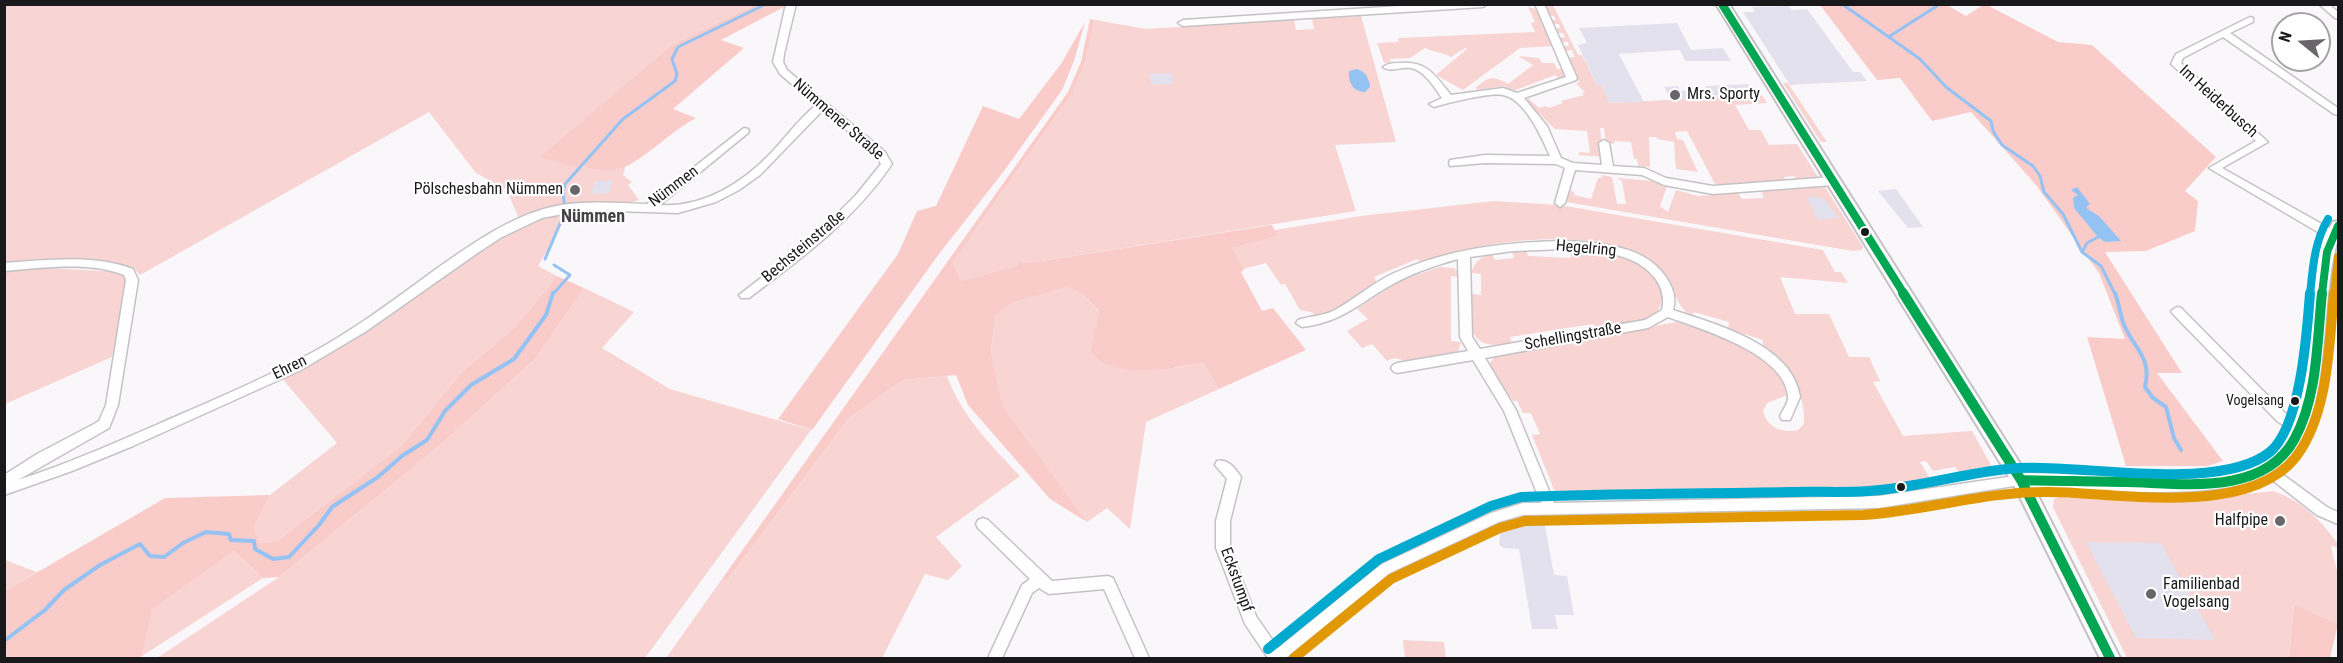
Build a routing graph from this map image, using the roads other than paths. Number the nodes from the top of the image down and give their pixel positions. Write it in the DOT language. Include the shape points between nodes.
graph roads {
  1 [pos="791,4"];
  2 [pos="1483,4"];
  3 [pos="1539,4"];
  4 [pos="1722,4"];
  5 [pos="2323,4"];
  6 [pos="2338,16"];
  7 [pos="2250,20"];
  8 [pos="1183,23"];
  9 [pos="2223,33"];
  10 [pos="1388,67"];
  11 [pos="1517,97"];
  12 [pos="1448,99"];
  13 [pos="1434,104"];
  14 [pos="823,105"];
  15 [pos="2338,112"];
  16 [pos="744,131"];
  17 [pos="1604,143"];
  18 [pos="1557,160"];
  19 [pos="1454,163"];
  20 [pos="1571,166"];
  21 [pos="1608,169"];
  22 [pos="885,170"];
  23 [pos="1833,181"];
  24 [pos="1560,203"];
  25 [pos="562,208"];
  26 [pos="648,208"];
  27 [pos="2335,231"];
  28 [pos="1464,254"];
  29 [pos="4,267"];
  30 [pos="745,295"];
  31 [pos="2177,311"];
  32 [pos="1667,312"];
  33 [pos="1302,324"];
  34 [pos="1475,353"];
  35 [pos="1397,368"];
  36 [pos="1786,416"];
  37 [pos="2299,428"];
  38 [pos="1222,465"];
  39 [pos="2267,468"];
  40 [pos="2021,480"];
  41 [pos="4,482"];
  42 [pos="4,490"];
  43 [pos="1549,507"];
  44 [pos="2338,518"];
  45 [pos="983,524"];
  46 [pos="1040,579"];
  47 [pos="995,658"];
  48 [pos="1142,658"];
  49 [pos="1276,658"];
  50 [pos="2110,658"];
  1 -- 14 [label="street, Nümmener Straße" via="778,62 783,72"];
  2 -- 8 [label="street"];
  3 -- 11 [label="street" via="1572,78"];
  4 -- 23 [label="main road"];
  5 -- 6 [label="street"];
  7 -- 9 [label="street, Im Heiderbusch"];
  9 -- 15 [label="street"];
  9 -- 27 [label="street, Im Heiderbusch" via="2179,56 2176,64 2263,142 2214,168"];
  10 -- 12 [label="street" via="1416,66 1429,75"];
  11 -- 12 [label="street" via="1503,91"];
  11 -- 18 [label="street" via="1542,126"];
  12 -- 13 [label="street"];
  14 -- 22 [label="street, Nümmener Straße" via="884,157"];
  14 -- 26 [label="street" via="808,116 764,166 738,186 688,208"];
  16 -- 26 [label="street, Nümmen"];
  17 -- 21 [label="street"];
  18 -- 19 [label="street" via="1485,159"];
  18 -- 20 [label="street"];
  20 -- 21 [label="street"];
  20 -- 24 [label="street"];
  21 -- 23 [label="street" via="1644,172 1664,181 1713,190"];
  22 -- 30 [label="street, Bechsteinstraße" via="818,240"];
  23 -- 40 [label="main road"];
  25 -- 26 [label="street, Nümmen"];
  25 -- 42 [label="street, Ehren" via="525,220 474,249 367,325 308,360 134,440 52,475"];
  27 -- 37 [label="main road"];
  28 -- 32 [label="street, Hegelring" via="1556,246 1624,252 1646,263 1662,279 1669,299"];
  28 -- 33 [label="street, Hegelring" via="1390,280 1326,320"];
  28 -- 34 [label="street" via="1466,337"];
  29 -- 41 [label="street" via="83,264 129,272 132,280 112,405 104,424"];
  31 -- 37 [label="street" via="2281,417"];
  32 -- 34 [label="street, Schellingstraße" via="1648,324"];
  32 -- 36 [label="street" via="1738,339 1776,364 1793,391"];
  34 -- 35 [label="street, Schellingstraße"];
  34 -- 43 [label="street" via="1510,410"];
  37 -- 39 [label="main road" via="2283,456"];
  38 -- 49 [label="street, Eckstumpf" via="1234,477 1222,528 1222,548 1250,619"];
  39 -- 40 [label="main road" via="2223,481 2195,484"];
  39 -- 44 [label="street" via="2322,511"];
  40 -- 43 [label="street" via="1879,502"];
  40 -- 50 [label="main road"];
  43 -- 49 [label="street" via="1504,513 1399,561"];
  45 -- 46 [label="street"];
  46 -- 47 [label="street" via="1027,589"];
  46 -- 48 [label="street" via="1049,588 1108,582"];
}
